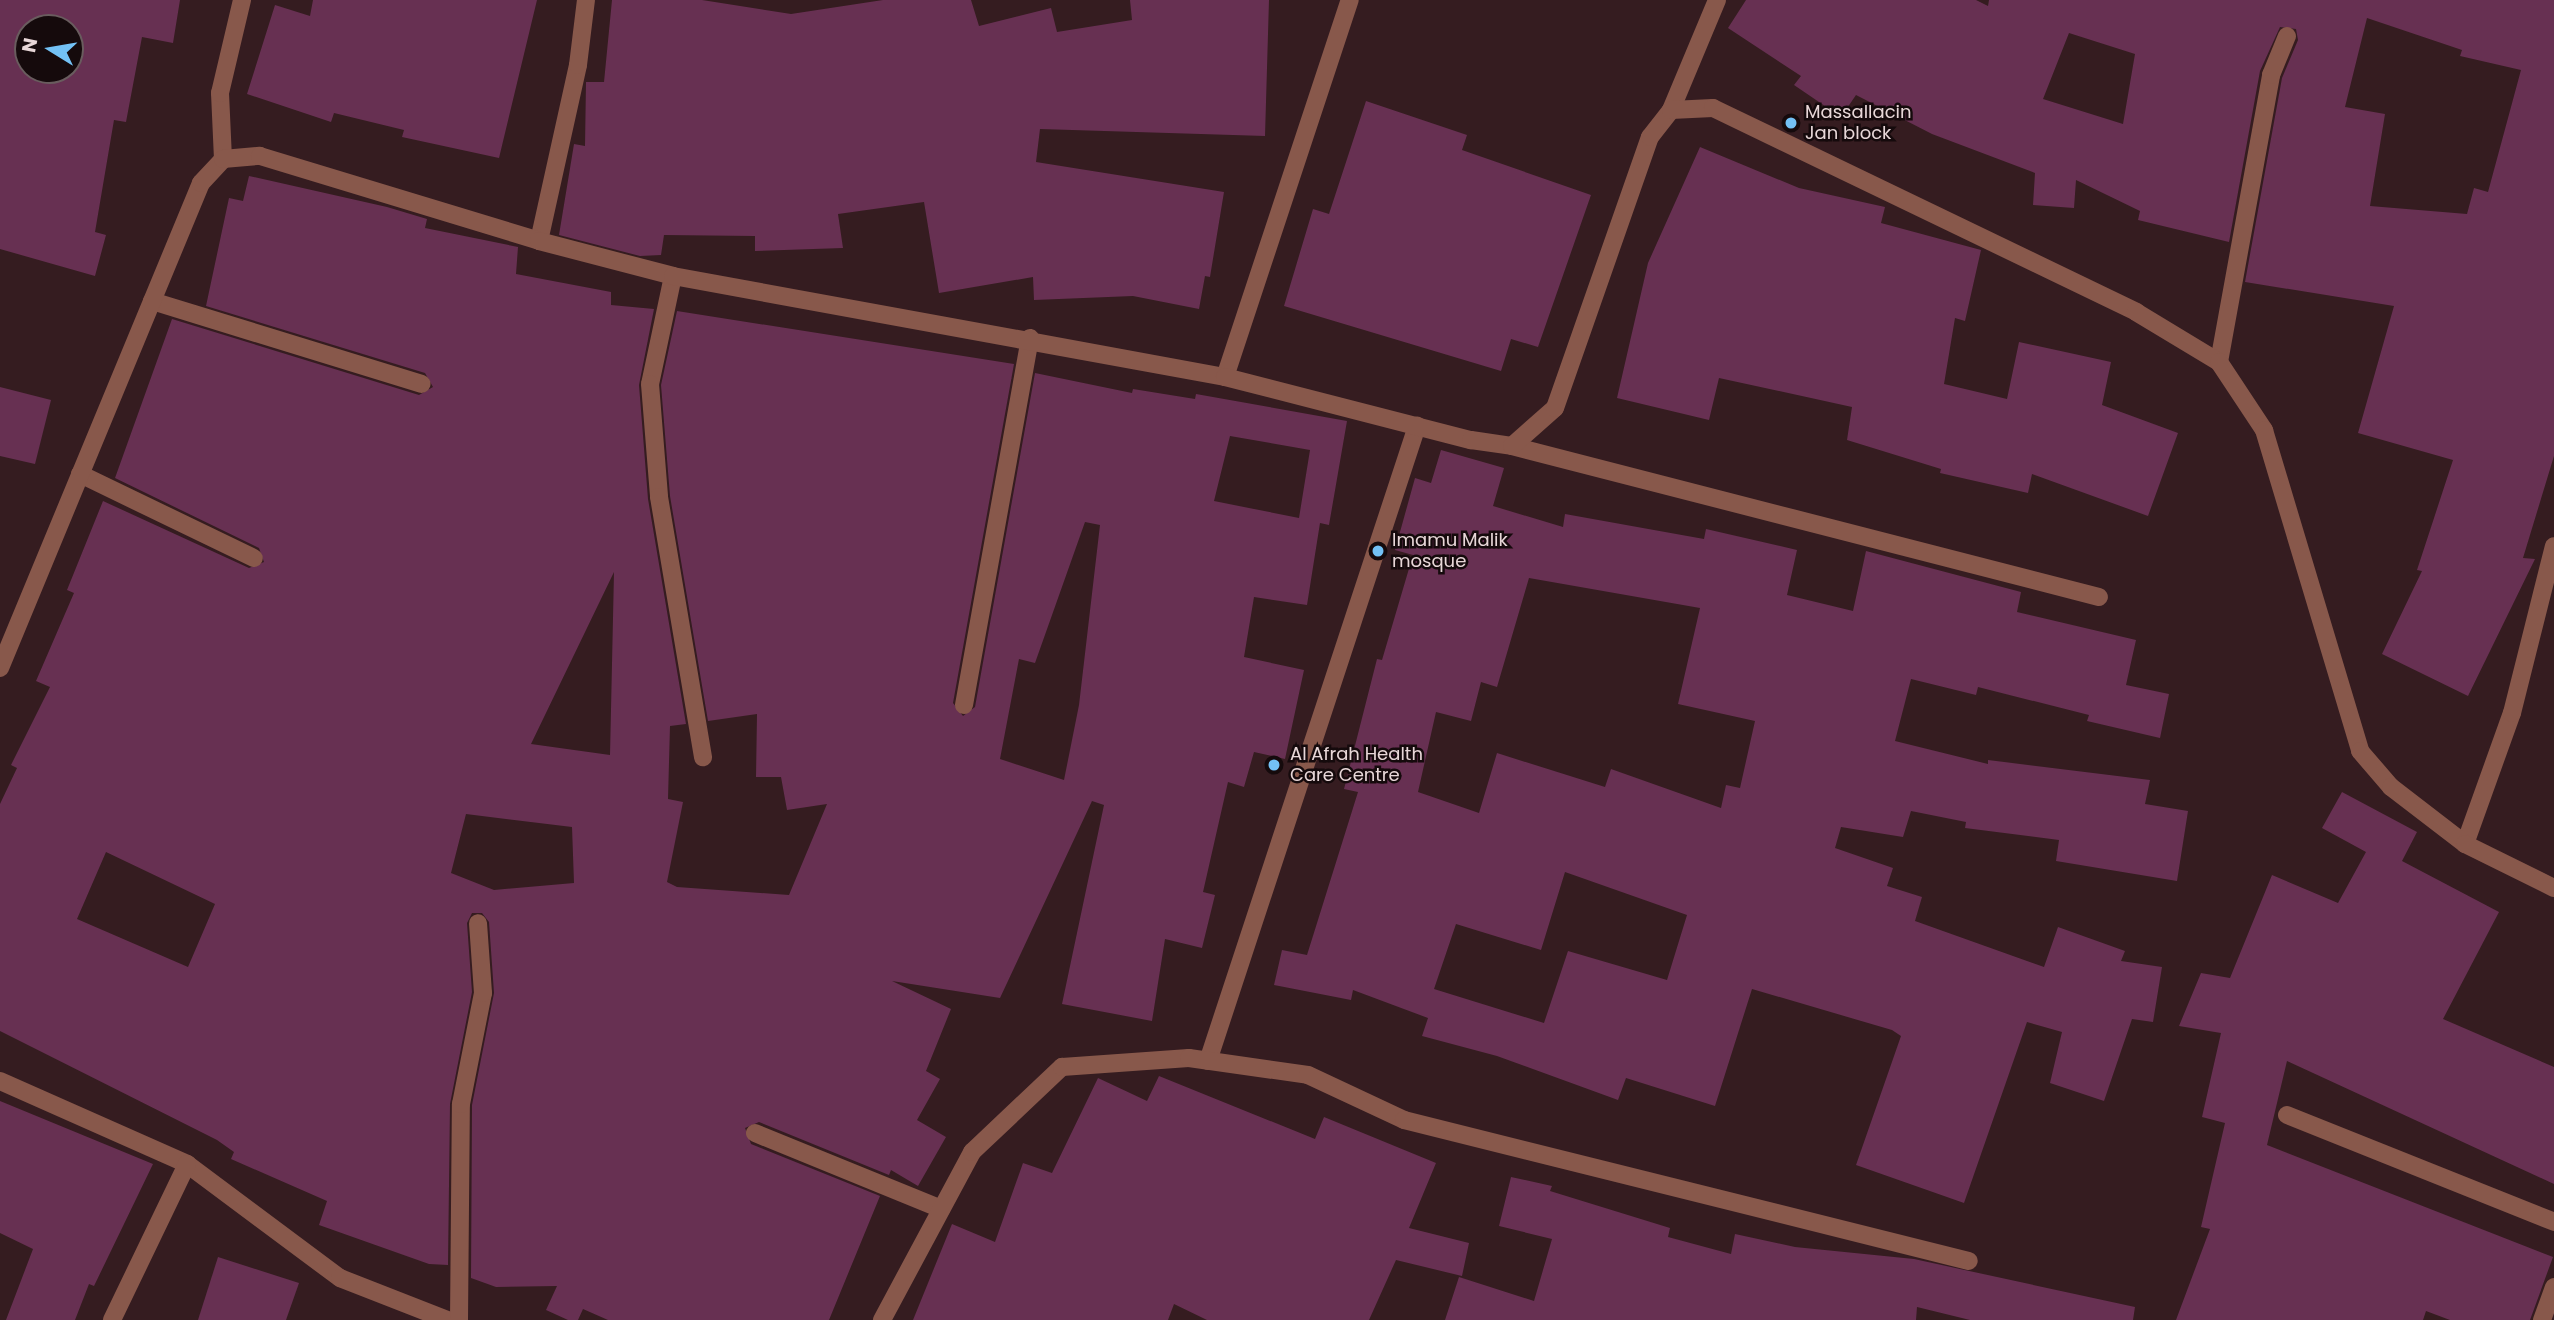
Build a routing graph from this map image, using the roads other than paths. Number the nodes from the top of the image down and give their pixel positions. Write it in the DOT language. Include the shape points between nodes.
graph roads {
  1 [pos="242,0"];
  2 [pos="586,0"];
  3 [pos="1350,0"];
  4 [pos="1717,0"];
  5 [pos="2287,36"];
  6 [pos="1671,110"];
  7 [pos="223,159"];
  8 [pos="539,241"];
  9 [pos="673,275"];
  10 [pos="152,301"];
  11 [pos="1030,338"];
  12 [pos="2219,362"];
  13 [pos="1225,377"];
  14 [pos="422,384"];
  15 [pos="1416,426"];
  16 [pos="1512,446"];
  17 [pos="80,474"];
  18 [pos="2554,546"];
  19 [pos="254,558"];
  20 [pos="2099,597"];
  21 [pos="0,668"];
  22 [pos="964,705"];
  23 [pos="703,757"];
  24 [pos="2465,844"];
  25 [pos="2554,888"];
  26 [pos="478,923"];
  27 [pos="1208,1061"];
  28 [pos="0,1081"];
  29 [pos="2287,1115"];
  30 [pos="755,1133"];
  31 [pos="187,1164"];
  32 [pos="941,1209"];
  33 [pos="2554,1223"];
  34 [pos="1969,1261"];
  35 [pos="2554,1287"];
  36 [pos="112,1320"];
  37 [pos="447,1320"];
  38 [pos="459,1320"];
  39 [pos="882,1320"];
  40 [pos="2542,1320"];
  1 -- 7 [label="street" via="220,93"];
  2 -- 8 [label="street" via="578,65"];
  3 -- 13 [label="street"];
  4 -- 6 [label="street"];
  5 -- 12 [label="street" via="2271,75"];
  6 -- 12 [label="street" via="1713,108 2136,312"];
  6 -- 16 [label="street" via="1650,137 1555,408"];
  7 -- 8 [label="street" via="260,156"];
  7 -- 10 [label="street" via="201,183"];
  8 -- 9 [label="street"];
  9 -- 11 [label="street"];
  9 -- 23 [label="street" via="650,384 659,497"];
  10 -- 14 [label="street"];
  10 -- 17 [label="street"];
  11 -- 13 [label="street"];
  11 -- 22 [label="street"];
  12 -- 24 [label="street" via="2264,430 2360,751 2391,787"];
  13 -- 15 [label="street"];
  15 -- 16 [label="street"];
  15 -- 27 [label="street"];
  16 -- 20 [label="street"];
  17 -- 19 [label="street"];
  17 -- 21 [label="street"];
  18 -- 24 [label="street" via="2512,713"];
  24 -- 25 [label="street"];
  26 -- 38 [label="street" via="483,993 461,1104"];
  27 -- 32 [label="street" via="1189,1058 1062,1067 972,1152"];
  27 -- 34 [label="street" via="1308,1075 1404,1120"];
  28 -- 31 [label="street"];
  29 -- 33 [label="street"];
  30 -- 32 [label="street"];
  31 -- 36 [label="street"];
  31 -- 37 [label="street" via="340,1278"];
  32 -- 39 [label="street"];
  35 -- 40 [label="street"];
}
